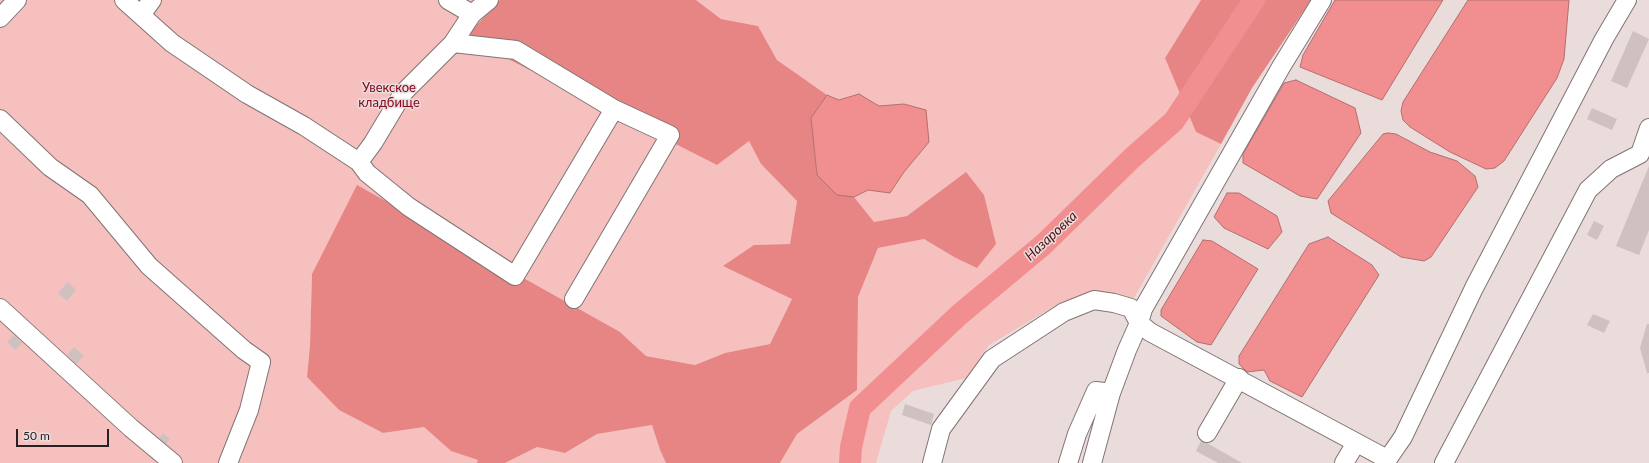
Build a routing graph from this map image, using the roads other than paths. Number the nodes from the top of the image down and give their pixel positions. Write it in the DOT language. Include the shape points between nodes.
graph roads {
  1 [pos="17,0"];
  2 [pos="124,0"];
  3 [pos="152,0"];
  4 [pos="448,0"];
  5 [pos="489,0"];
  6 [pos="1322,0"];
  7 [pos="1628,0"];
  8 [pos="472,14"];
  9 [pos="141,15"];
  10 [pos="0,18"];
  11 [pos="453,43"];
  12 [pos="614,109"];
  13 [pos="0,119"];
  14 [pos="1649,128"];
  15 [pos="359,162"];
  16 [pos="574,298"];
  17 [pos="0,308"];
  18 [pos="1139,323"];
  19 [pos="1239,378"];
  20 [pos="1111,393"];
  21 [pos="1208,433"];
  22 [pos="1356,443"];
  23 [pos="1386,461"];
  24 [pos="172,463"];
  25 [pos="228,463"];
  26 [pos="932,463"];
  27 [pos="1068,463"];
  28 [pos="1092,463"];
  29 [pos="1344,463"];
  30 [pos="1444,463"];
  1 -- 10 [label="street"];
  2 -- 9 [label="street"];
  3 -- 9 [label="street"];
  4 -- 8 [label="street"];
  5 -- 8 [label="street"];
  6 -- 18 [label="street" via="1143,309"];
  7 -- 23 [label="street" via="1604,39 1474,288 1402,437"];
  8 -- 11 [label="street"];
  9 -- 15 [label="street" via="172,43 247,94 304,126"];
  11 -- 12 [label="street" via="516,50"];
  11 -- 15 [label="street" via="403,93"];
  12 -- 15 [label="street" via="514,276 409,207 367,173"];
  12 -- 16 [label="street" via="670,135"];
  13 -- 25 [label="street" via="50,167 90,195 149,266 261,362 249,410"];
  14 -- 30 [label="street" via="1640,154 1611,169 1588,190"];
  17 -- 24 [label="street" via="130,428"];
  18 -- 19 [label="street" via="1150,332"];
  18 -- 20 [label="street"];
  18 -- 26 [label="street" via="1131,308 1094,300 1064,312 992,359 941,429"];
  19 -- 21 [label="street"];
  19 -- 22 [label="street"];
  20 -- 27 [label="street" via="1096,391 1076,434"];
  20 -- 28 [label="street"];
  22 -- 23 [label="street"];
  22 -- 29 [label="street"];
}
